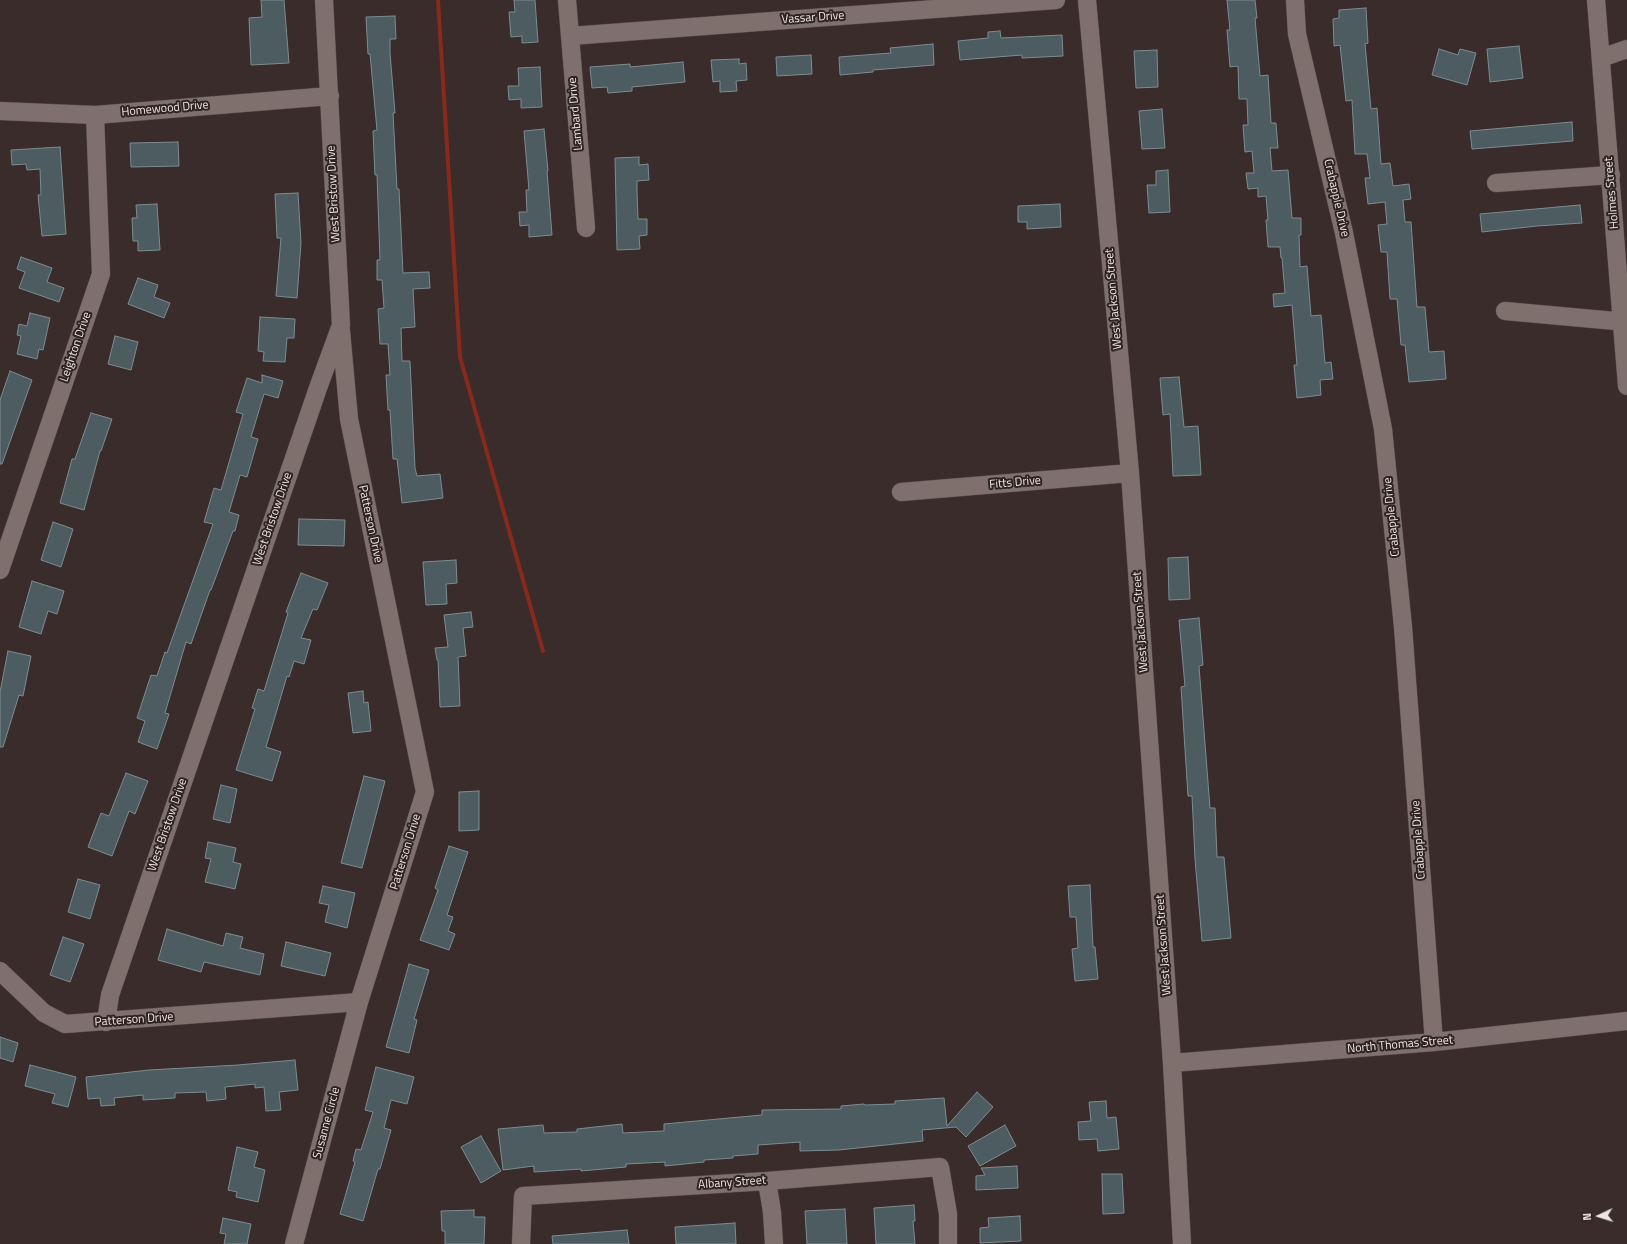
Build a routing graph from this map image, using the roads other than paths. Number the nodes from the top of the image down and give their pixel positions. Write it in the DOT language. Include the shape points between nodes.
graph roads {
  1 [pos="324,0"];
  2 [pos="567,0"];
  3 [pos="1056,0"];
  4 [pos="1087,0"];
  5 [pos="1295,0"];
  6 [pos="1596,0"];
  7 [pos="570,36"];
  8 [pos="1627,49"];
  9 [pos="1601,58"];
  10 [pos="330,96"];
  11 [pos="0,111"];
  12 [pos="95,115"];
  13 [pos="1611,175"];
  14 [pos="1496,183"];
  15 [pos="586,228"];
  16 [pos="1505,311"];
  17 [pos="1625,322"];
  18 [pos="341,325"];
  19 [pos="1627,386"];
  20 [pos="1130,473"];
  21 [pos="901,492"];
  22 [pos="0,570"];
  23 [pos="0,971"];
  24 [pos="359,1002"];
  25 [pos="1627,1021"];
  26 [pos="106,1022"];
  27 [pos="1434,1042"];
  28 [pos="1172,1063"];
  29 [pos="767,1180"];
  30 [pos="294,1244"];
  31 [pos="521,1244"];
  32 [pos="774,1244"];
  33 [pos="948,1244"];
  34 [pos="1182,1244"];
  1 -- 10 [label="street, West Bristow Drive"];
  2 -- 7 [label="street, Lambard Drive"];
  3 -- 7 [label="street, Vassar Drive"];
  4 -- 20 [label="street, West Jackson Street"];
  5 -- 27 [label="street, Crabapple Drive" via="1297,34 1344,233 1383,429 1403,627"];
  6 -- 9 [label="street, Holmes Street"];
  7 -- 15 [label="street, Lambard Drive"];
  8 -- 9 [label="street"];
  9 -- 13 [label="street, Holmes Street"];
  10 -- 12 [label="street, Homewood Drive"];
  10 -- 18 [label="street, West Bristow Drive"];
  11 -- 12 [label="street, Homewood Drive"];
  12 -- 22 [label="street, Leighton Drive" via="101,274"];
  13 -- 14 [label="street"];
  13 -- 17 [label="street, Holmes Street"];
  16 -- 17 [label="street"];
  17 -- 19 [label="street, Holmes Street"];
  18 -- 24 [label="street, Patterson Drive" via="349,419 425,792"];
  18 -- 26 [label="street, West Bristow Drive" via="113,987"];
  20 -- 21 [label="street, Fitts Drive"];
  20 -- 28 [label="street, West Jackson Street"];
  23 -- 26 [label="street, Patterson Drive" via="44,1013 65,1024"];
  24 -- 26 [label="street, Patterson Drive"];
  24 -- 30 [label="street, Susanne Circle"];
  25 -- 27 [label="street, North Thomas Street"];
  27 -- 28 [label="street, North Thomas Street"];
  28 -- 34 [label="street, West Jackson Street"];
  29 -- 31 [label="street, Albany Street" via="523,1196"];
  29 -- 32 [label="street"];
  29 -- 33 [label="street, Albany Street" via="940,1167 948,1214"];
}
